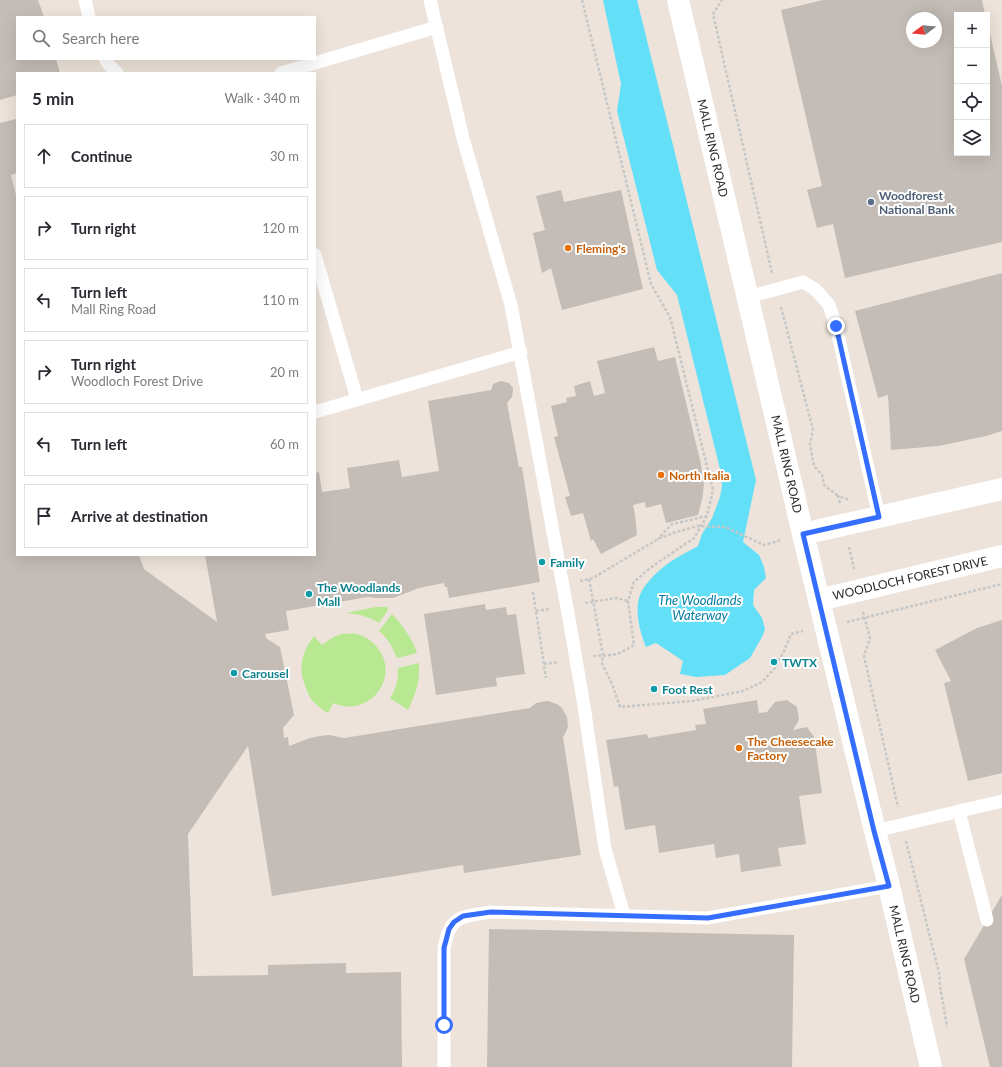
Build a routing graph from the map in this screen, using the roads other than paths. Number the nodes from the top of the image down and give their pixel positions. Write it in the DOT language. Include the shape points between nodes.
graph roads {
  1 [pos="85,0"];
  2 [pos="430,0"];
  3 [pos="678,0"];
  4 [pos="90,16"];
  5 [pos="437,28"];
  6 [pos="106,60"];
  7 [pos="116,72"];
  8 [pos="284,72"];
  9 [pos="316,257"];
  10 [pos="748,297"];
  11 [pos="521,352"];
  12 [pos="357,399"];
  13 [pos="316,412"];
  14 [pos="1002,489"];
  15 [pos="879,517"];
  16 [pos="803,534"];
  17 [pos="1002,556"];
  18 [pos="819,600"];
  19 [pos="1002,801"];
  20 [pos="959,811"];
  21 [pos="874,831"];
  22 [pos="889,886"];
  23 [pos="624,915"];
  24 [pos="987,920"];
  25 [pos="444,1067"];
  26 [pos="931,1067"];
  1 -- 4 [label="lane"];
  2 -- 5 [label="lane"];
  3 -- 10 [label="street, MALL RING ROAD"];
  5 -- 8 [label="lane"];
  5 -- 11 [label="lane" via="463,138 511,305"];
  6 -- 7 [label="lane"];
  9 -- 12 [label="lane"];
  10 -- 15 [label="lane" via="803,282 815,289 829,305"];
  10 -- 16 [label="street, MALL RING ROAD"];
  11 -- 12 [label="lane"];
  11 -- 23 [label="lane" via="584,706 605,849"];
  12 -- 13 [label="lane"];
  14 -- 15 [label="street"];
  15 -- 16 [label="street"];
  16 -- 18 [label="street, MALL RING ROAD"];
  17 -- 18 [label="street, WOODLOCH FOREST DRIVE"];
  18 -- 21 [label="street, MALL RING ROAD"];
  19 -- 20 [label="lane"];
  20 -- 21 [label="lane"];
  20 -- 24 [label="lane"];
  21 -- 22 [label="street, MALL RING ROAD"];
  22 -- 23 [label="lane" via="708,918"];
  22 -- 26 [label="street, MALL RING ROAD"];
  23 -- 25 [label="lane" via="491,912 463,916 454,922 449,929 444,948"];
}
